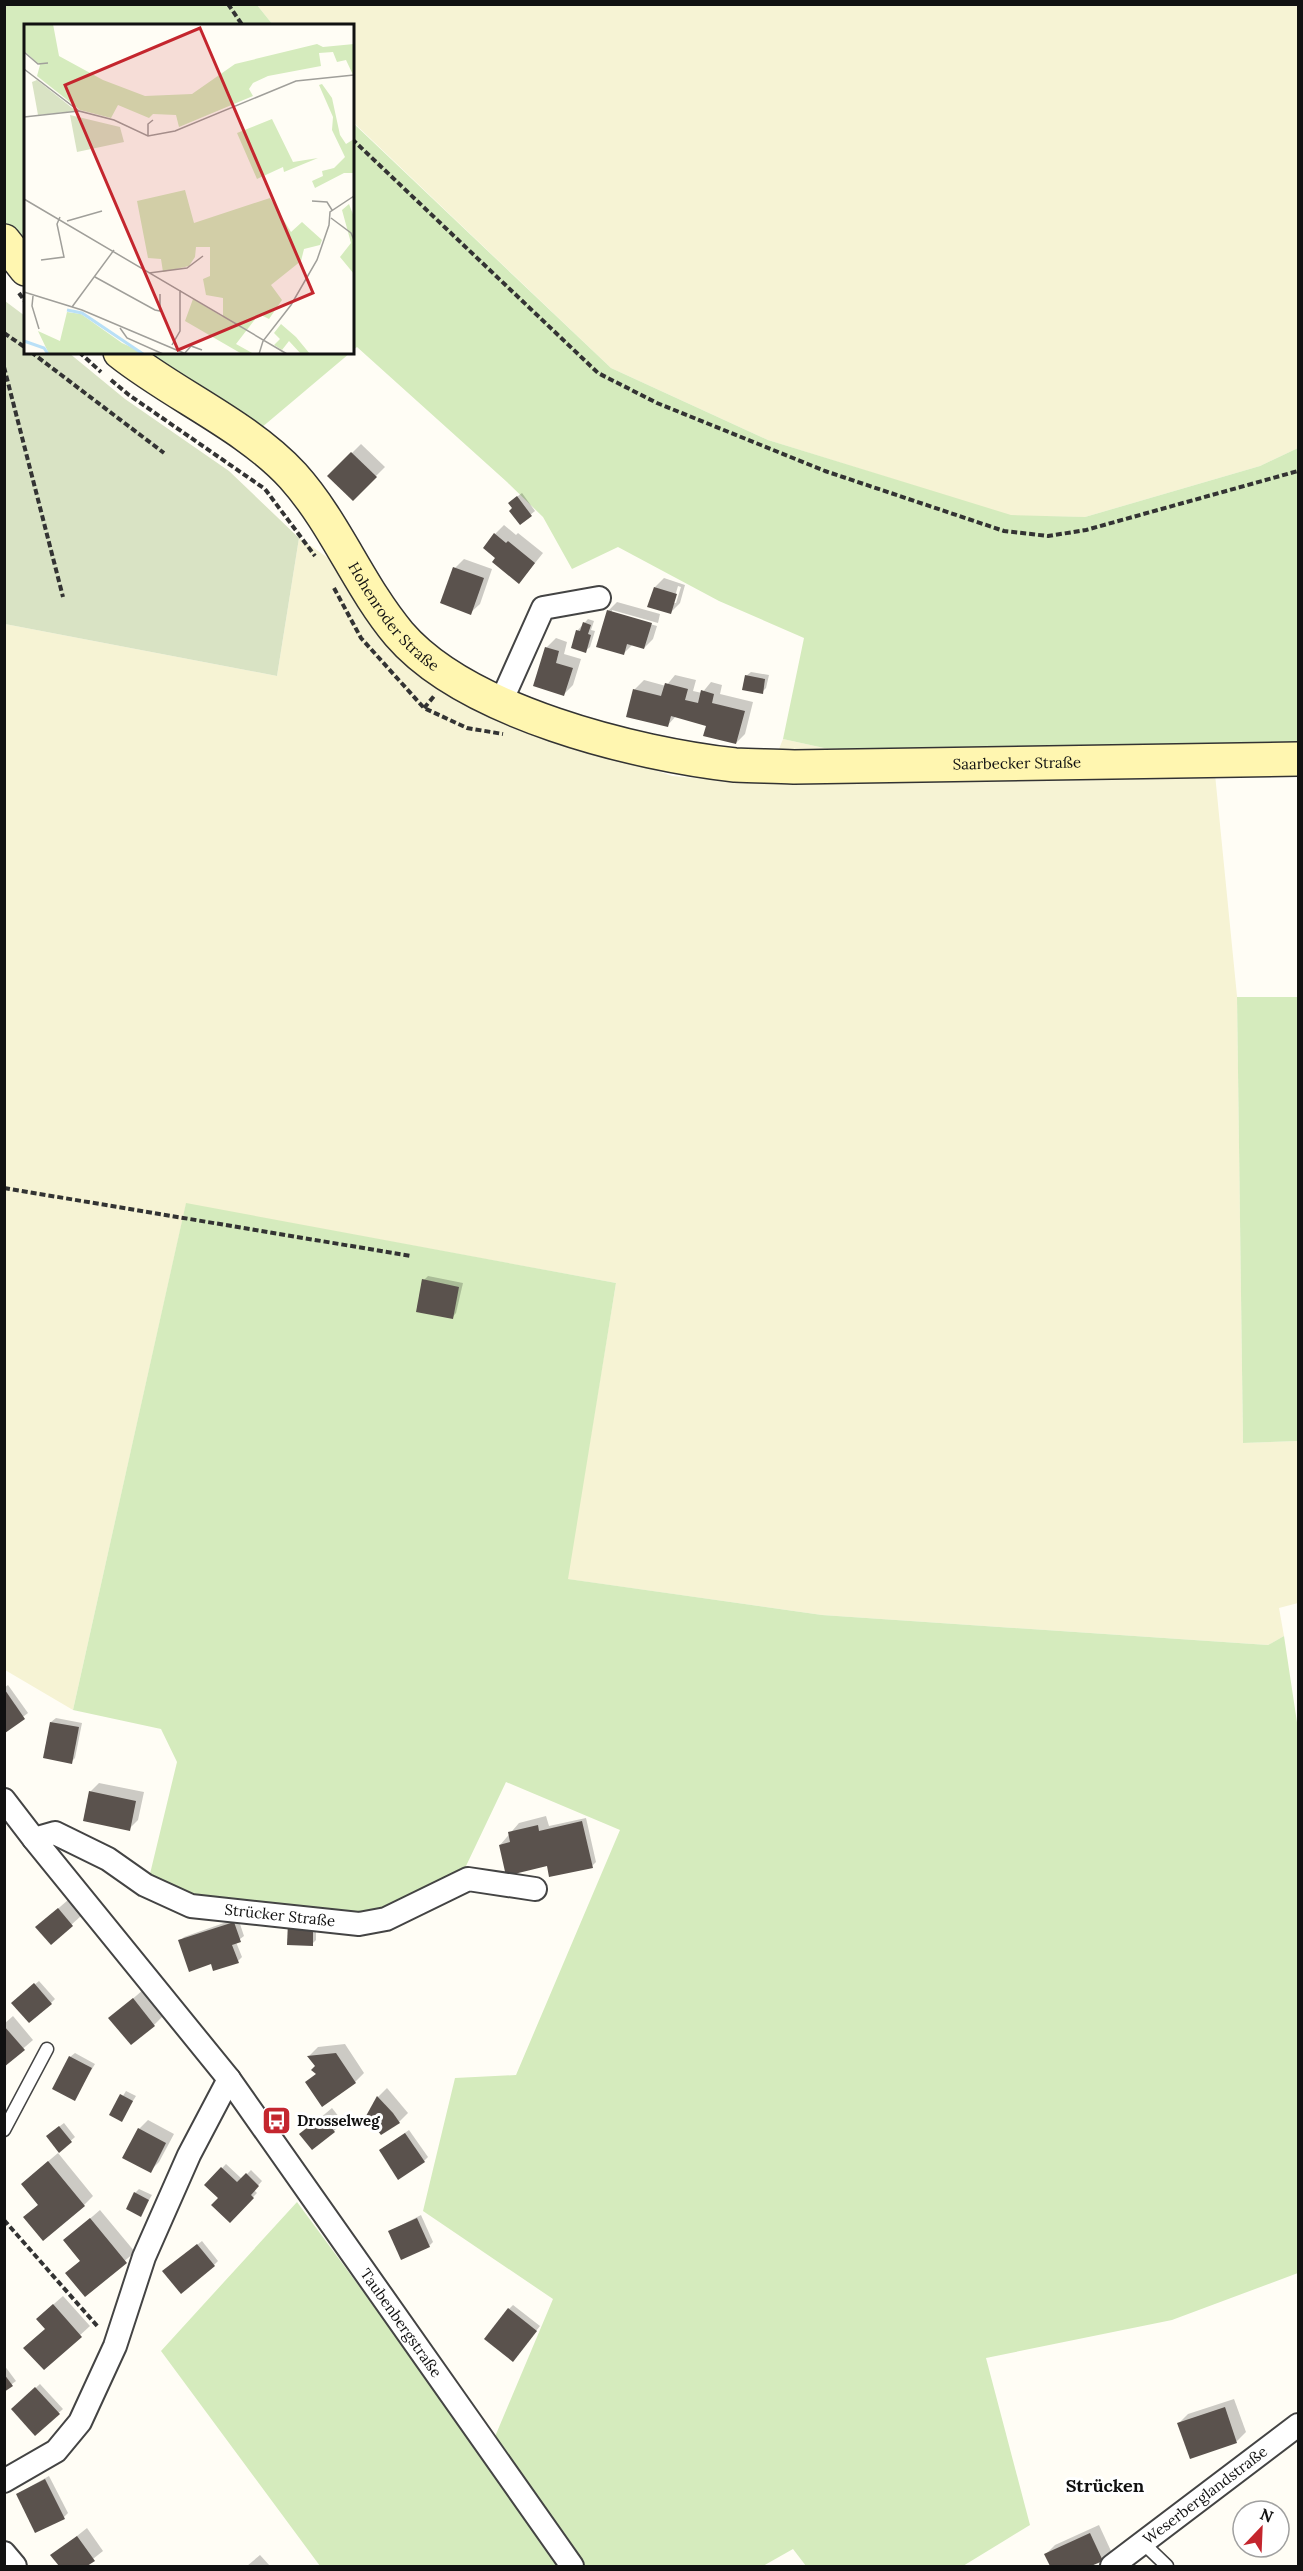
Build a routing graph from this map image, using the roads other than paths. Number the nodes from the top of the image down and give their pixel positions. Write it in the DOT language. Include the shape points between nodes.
graph roads {
  1 [pos="123,354"];
  2 [pos="599,598"];
  3 [pos="504,720"];
  4 [pos="1299,759"];
  5 [pos="737,765"];
  6 [pos="4,1800"];
  7 [pos="34,1839"];
  8 [pos="535,1889"];
  9 [pos="47,2049"];
  10 [pos="229,2079"];
  11 [pos="4,2130"];
  12 [pos="1299,2425"];
  13 [pos="4,2481"];
  14 [pos="1143,2543"];
  15 [pos="4,2553"];
  16 [pos="15,2566"];
  17 [pos="572,2566"];
  18 [pos="1112,2566"];
  19 [pos="1167,2566"];
  1 -- 3 [label="main road, Hohenroder Straße" via="273,457 316,505 399,633 425,659"];
  2 -- 3 [label="street" via="543,608"];
  3 -- 5 [label="main road, Hohenroder Straße" via="550,722 667,754"];
  4 -- 5 [label="main road, Saarbecker Straße"];
  6 -- 7 [label="street"];
  7 -- 8 [label="street, Strücker Straße" via="55,1833 190,1906 359,1924 386,1919 468,1879"];
  7 -- 10 [label="street"];
  9 -- 11 [label="lane"];
  10 -- 13 [label="street" via="189,2155 144,2257 115,2346 80,2422 56,2451"];
  10 -- 17 [label="street, Taubenbergstraße"];
  12 -- 14 [label="street, Weserberglandstraße"];
  14 -- 18 [label="street, Weserberglandstraße"];
  14 -- 19 [label="lane"];
  15 -- 16 [label="street"];
}
